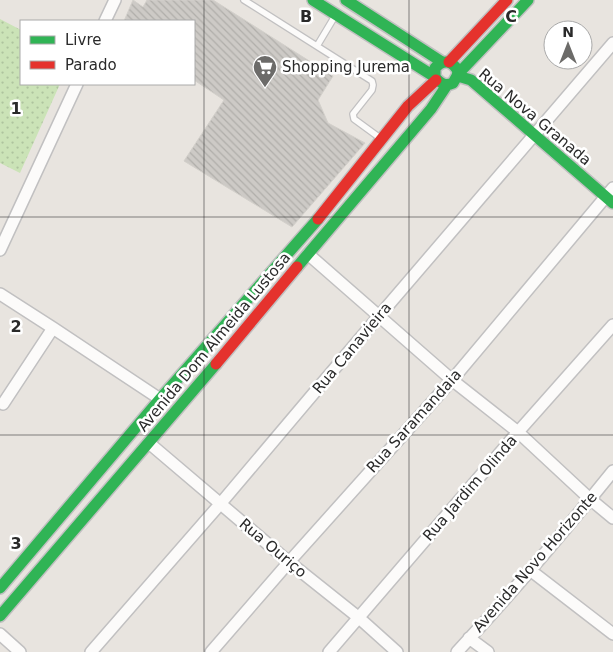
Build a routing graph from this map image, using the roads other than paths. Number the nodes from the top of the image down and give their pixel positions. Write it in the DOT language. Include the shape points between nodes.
graph roads {
  1 [pos="115,0"];
  2 [pos="244,0"];
  3 [pos="313,0"];
  4 [pos="346,0"];
  5 [pos="507,0"];
  6 [pos="528,0"];
  7 [pos="336,15"];
  8 [pos="105,20"];
  9 [pos="613,43"];
  10 [pos="317,46"];
  11 [pos="445,62"];
  12 [pos="458,75"];
  13 [pos="435,78"];
  14 [pos="76,85"];
  15 [pos="447,85"];
  16 [pos="535,135"];
  17 [pos="382,139"];
  18 [pos="611,196"];
  19 [pos="0,250"];
  20 [pos="308,254"];
  21 [pos="0,294"];
  22 [pos="379,316"];
  23 [pos="613,325"];
  24 [pos="53,328"];
  25 [pos="452,380"];
  26 [pos="160,399"];
  27 [pos="3,404"];
  28 [pos="518,432"];
  29 [pos="149,443"];
  30 [pos="613,471"];
  31 [pos="590,499"];
  32 [pos="220,503"];
  33 [pos="613,518"];
  34 [pos="289,562"];
  35 [pos="530,570"];
  36 [pos="13,572"];
  37 [pos="27,585"];
  38 [pos="0,588"];
  39 [pos="0,616"];
  40 [pos="358,617"];
  41 [pos="0,634"];
  42 [pos="613,634"];
  43 [pos="469,638"];
  44 [pos="20,652"];
  45 [pos="91,652"];
  46 [pos="211,652"];
  47 [pos="329,652"];
  48 [pos="397,652"];
  49 [pos="457,652"];
  50 [pos="488,652"];
  1 -- 8 [label="street"];
  2 -- 10 [label="lane"];
  3 -- 7 [label="street"];
  4 -- 11 [label="street"];
  5 -- 11 [label="street"];
  6 -- 12 [label="street"];
  7 -- 10 [label="lane"];
  7 -- 13 [label="street"];
  9 -- 16 [label="street, Rua Canavieira"];
  10 -- 17 [label="lane" via="372,81 372,90 352,117"];
  11 -- 12 [label="street" via="456,66"];
  11 -- 13 [label="street" via="435,68"];
  12 -- 15 [label="street" via="454,83"];
  12 -- 16 [label="street, Rua Nova Granada" via="471,80"];
  13 -- 15 [label="street" via="440,84"];
  13 -- 17 [label="street, Avenida Dom Almeida Lustosa"];
  14 -- 19 [label="street"];
  15 -- 20 [label="street, Avenida Dom Almeida Lustosa" via="432,109"];
  16 -- 18 [label="street, Rua Nova Granada"];
  16 -- 22 [label="street, Rua Canavieira"];
  17 -- 26 [label="street, Avenida Dom Almeida Lustosa" via="310,230"];
  18 -- 25 [label="street, Rua Saramandaia"];
  20 -- 22 [label="street"];
  20 -- 29 [label="street, Avenida Dom Almeida Lustosa"];
  21 -- 24 [label="street"];
  22 -- 25 [label="street"];
  22 -- 32 [label="street, Rua Canavieira"];
  23 -- 28 [label="street, Rua Jardim Olinda"];
  24 -- 26 [label="street"];
  24 -- 27 [label="street"];
  25 -- 28 [label="street"];
  25 -- 34 [label="street, Rua Saramandaia"];
  26 -- 36 [label="street, Avenida Dom Almeida Lustosa"];
  28 -- 31 [label="street"];
  28 -- 40 [label="street, Rua Jardim Olinda"];
  29 -- 32 [label="street, Rua Ouriço"];
  29 -- 37 [label="street, Avenida Dom Almeida Lustosa"];
  30 -- 31 [label="street, Avenida Novo Horizonte"];
  31 -- 33 [label="street"];
  31 -- 35 [label="street, Avenida Novo Horizonte"];
  32 -- 34 [label="street, Rua Ouriço"];
  32 -- 45 [label="street, Rua Canavieira"];
  34 -- 40 [label="street, Rua Ouriço"];
  34 -- 46 [label="street, Rua Saramandaia"];
  35 -- 42 [label="street"];
  35 -- 43 [label="street, Avenida Novo Horizonte"];
  36 -- 37 [label="street"];
  36 -- 38 [label="street, Avenida Dom Almeida Lustosa"];
  37 -- 39 [label="street, Avenida Dom Almeida Lustosa"];
  40 -- 47 [label="street, Rua Jardim Olinda"];
  40 -- 48 [label="street, Rua Ouriço"];
  41 -- 44 [label="street"];
  43 -- 49 [label="street, Avenida Novo Horizonte"];
  43 -- 50 [label="street"];
}
